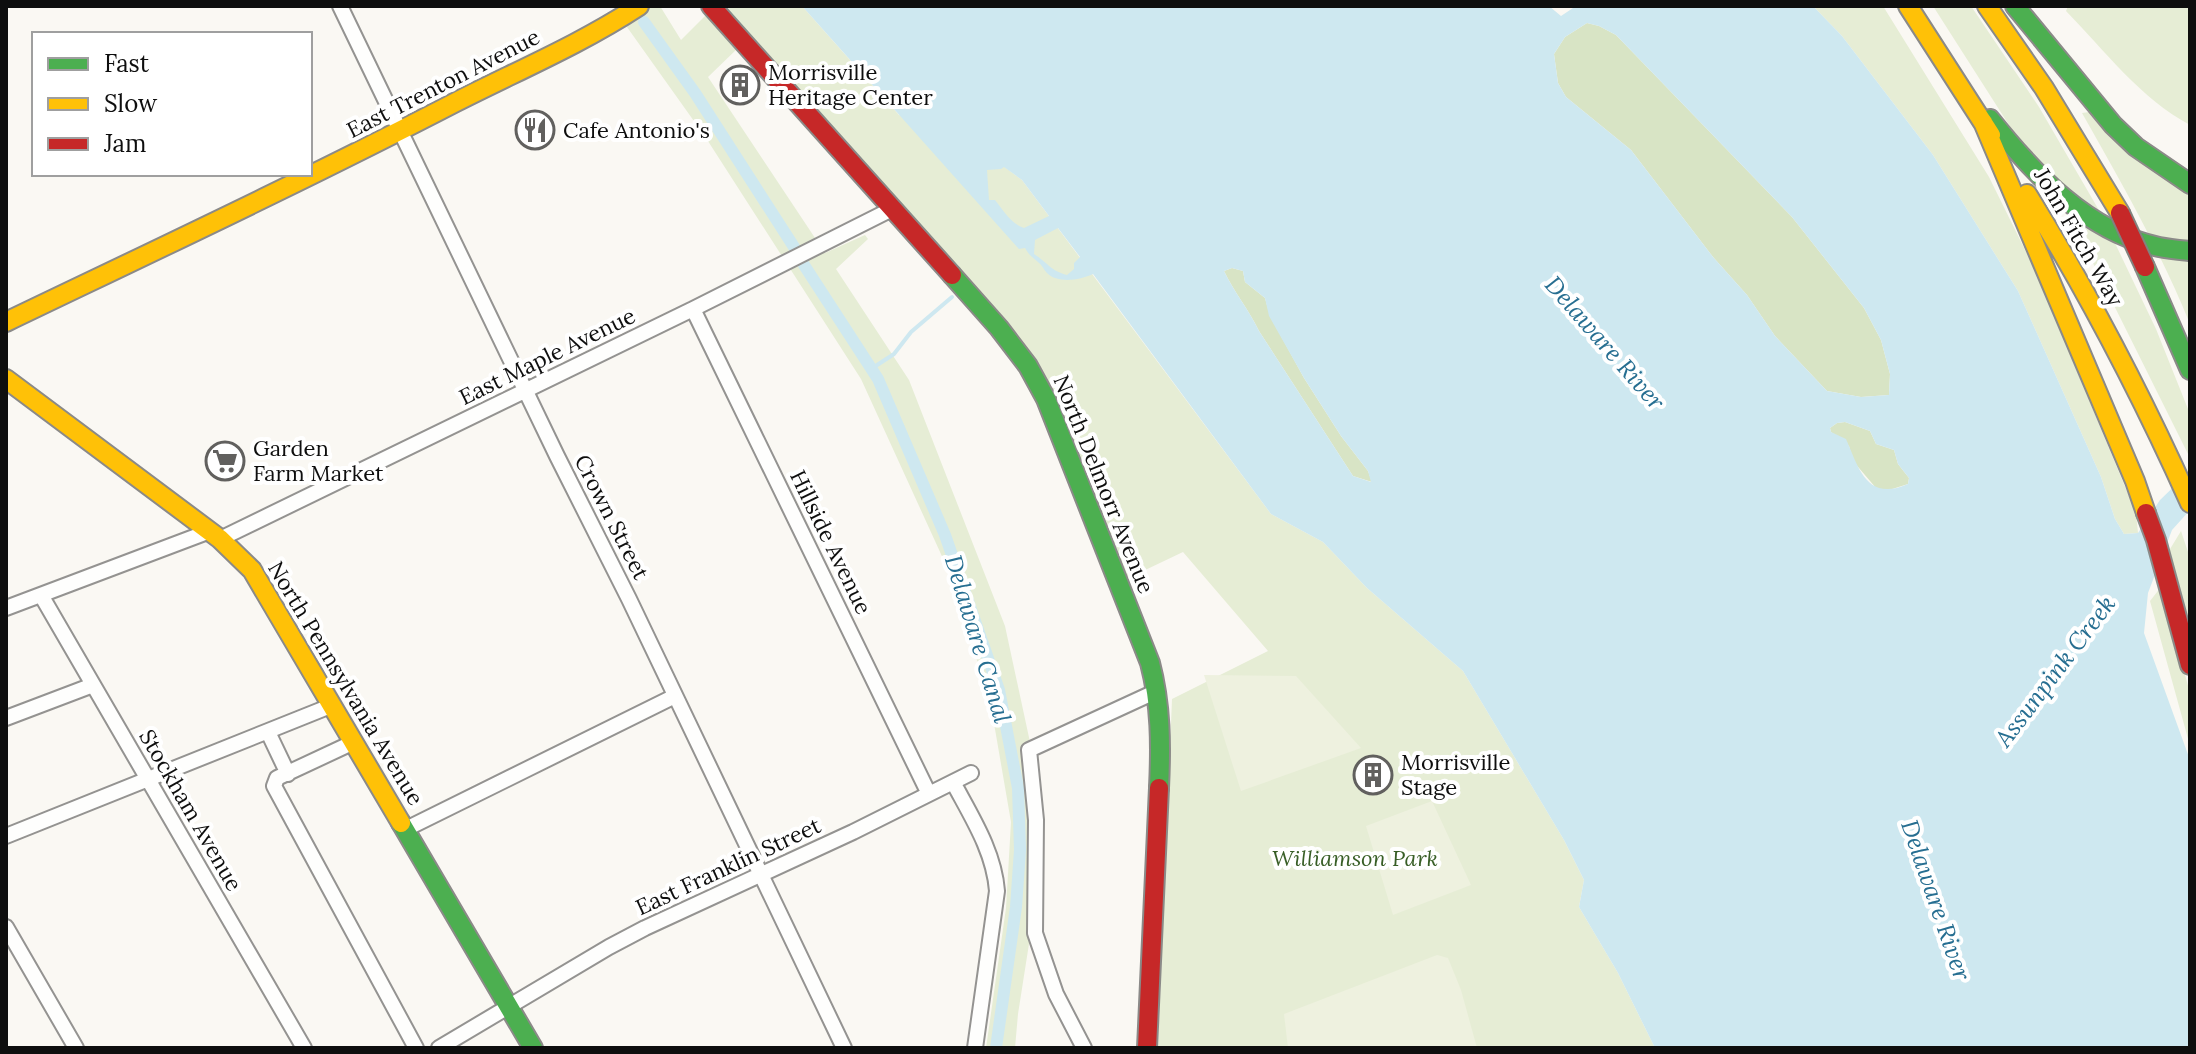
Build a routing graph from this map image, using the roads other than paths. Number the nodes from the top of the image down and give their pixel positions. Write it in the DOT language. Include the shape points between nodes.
graph roads {
  1 [pos="340,6"];
  2 [pos="639,6"];
  3 [pos="711,6"];
  4 [pos="1908,6"];
  5 [pos="1987,6"];
  6 [pos="2015,6"];
  7 [pos="1934,47"];
  8 [pos="1983,122"];
  9 [pos="401,131"];
  10 [pos="312,174"];
  11 [pos="308,176"];
  12 [pos="2190,184"];
  13 [pos="892,209"];
  14 [pos="2190,251"];
  15 [pos="693,309"];
  16 [pos="6,322"];
  17 [pos="2190,370"];
  18 [pos="6,379"];
  19 [pos="526,391"];
  20 [pos="2190,503"];
  21 [pos="215,535"];
  22 [pos="41,595"];
  23 [pos="6,608"];
  24 [pos="2190,665"];
  25 [pos="93,685"];
  26 [pos="1157,691"];
  27 [pos="675,696"];
  28 [pos="333,705"];
  29 [pos="6,718"];
  30 [pos="268,732"];
  31 [pos="354,742"];
  32 [pos="971,773"];
  33 [pos="288,774"];
  34 [pos="148,779"];
  35 [pos="953,782"];
  36 [pos="929,794"];
  37 [pos="406,829"];
  38 [pos="6,836"];
  39 [pos="761,873"];
  40 [pos="6,927"];
  41 [pos="509,1006"];
  42 [pos="76,1048"];
  43 [pos="304,1048"];
  44 [pos="416,1048"];
  45 [pos="439,1048"];
  46 [pos="533,1048"];
  47 [pos="844,1048"];
  48 [pos="975,1048"];
  49 [pos="1084,1048"];
  50 [pos="1147,1048"];
  1 -- 9 [label="street, Crown Street"];
  2 -- 9 [label="main road, East Trenton Avenue"];
  3 -- 13 [label="main road, North Delmorr Avenue"];
  4 -- 7 [label="main road, John Fitch Way"];
  5 -- 17 [label="main road, John Fitch Way, bridge" via="2120,213"];
  6 -- 12 [label="main road" via="2113,125"];
  7 -- 8 [label="main road, John Fitch Way"];
  7 -- 14 [label="main road" via="2039,176 2075,207 2147,246"];
  8 -- 20 [label="main road, John Fitch Way" via="2075,272"];
  8 -- 24 [label="main road" via="2135,481"];
  9 -- 10 [label="main road, East Trenton Avenue"];
  9 -- 19 [label="street, Crown Street"];
  11 -- 16 [label="main road, East Trenton Avenue"];
  13 -- 15 [label="street, East Maple Avenue"];
  13 -- 26 [label="main road, North Delmorr Avenue" via="1005,335 1042,390 1145,648"];
  15 -- 19 [label="street, East Maple Avenue"];
  15 -- 36 [label="street, Hillside Avenue"];
  18 -- 21 [label="main road, North Pennsylvania Avenue"];
  19 -- 21 [label="street, East Maple Avenue"];
  19 -- 27 [label="street, Crown Street"];
  21 -- 22 [label="street, East Maple Avenue"];
  21 -- 28 [label="main road, North Pennsylvania Avenue" via="262,584"];
  22 -- 23 [label="street, East Maple Avenue"];
  22 -- 25 [label="street, Stockham Avenue"];
  25 -- 29 [label="street"];
  25 -- 34 [label="street, Stockham Avenue"];
  26 -- 49 [label="street" via="1029,750 1036,820 1035,933 1056,994"];
  26 -- 50 [label="main road, North Delmorr Avenue" via="1161,749"];
  27 -- 37 [label="street"];
  27 -- 39 [label="street, Crown Street"];
  28 -- 30 [label="street"];
  28 -- 31 [label="main road, North Pennsylvania Avenue"];
  30 -- 33 [label="street"];
  30 -- 34 [label="street"];
  31 -- 33 [label="street"];
  31 -- 37 [label="main road, North Pennsylvania Avenue"];
  32 -- 35 [label="street, East Franklin Street"];
  33 -- 44 [label="street" via="277,778 274,786"];
  34 -- 38 [label="street"];
  34 -- 43 [label="street, Stockham Avenue"];
  35 -- 36 [label="street, East Franklin Street"];
  35 -- 48 [label="street" via="985,844 997,891"];
  36 -- 39 [label="street, East Franklin Street"];
  37 -- 41 [label="main road, North Pennsylvania Avenue"];
  39 -- 41 [label="street, East Franklin Street" via="609,947"];
  39 -- 47 [label="street, Crown Street"];
  40 -- 42 [label="street"];
  41 -- 45 [label="street, East Franklin Street"];
  41 -- 46 [label="main road, North Pennsylvania Avenue"];
}
